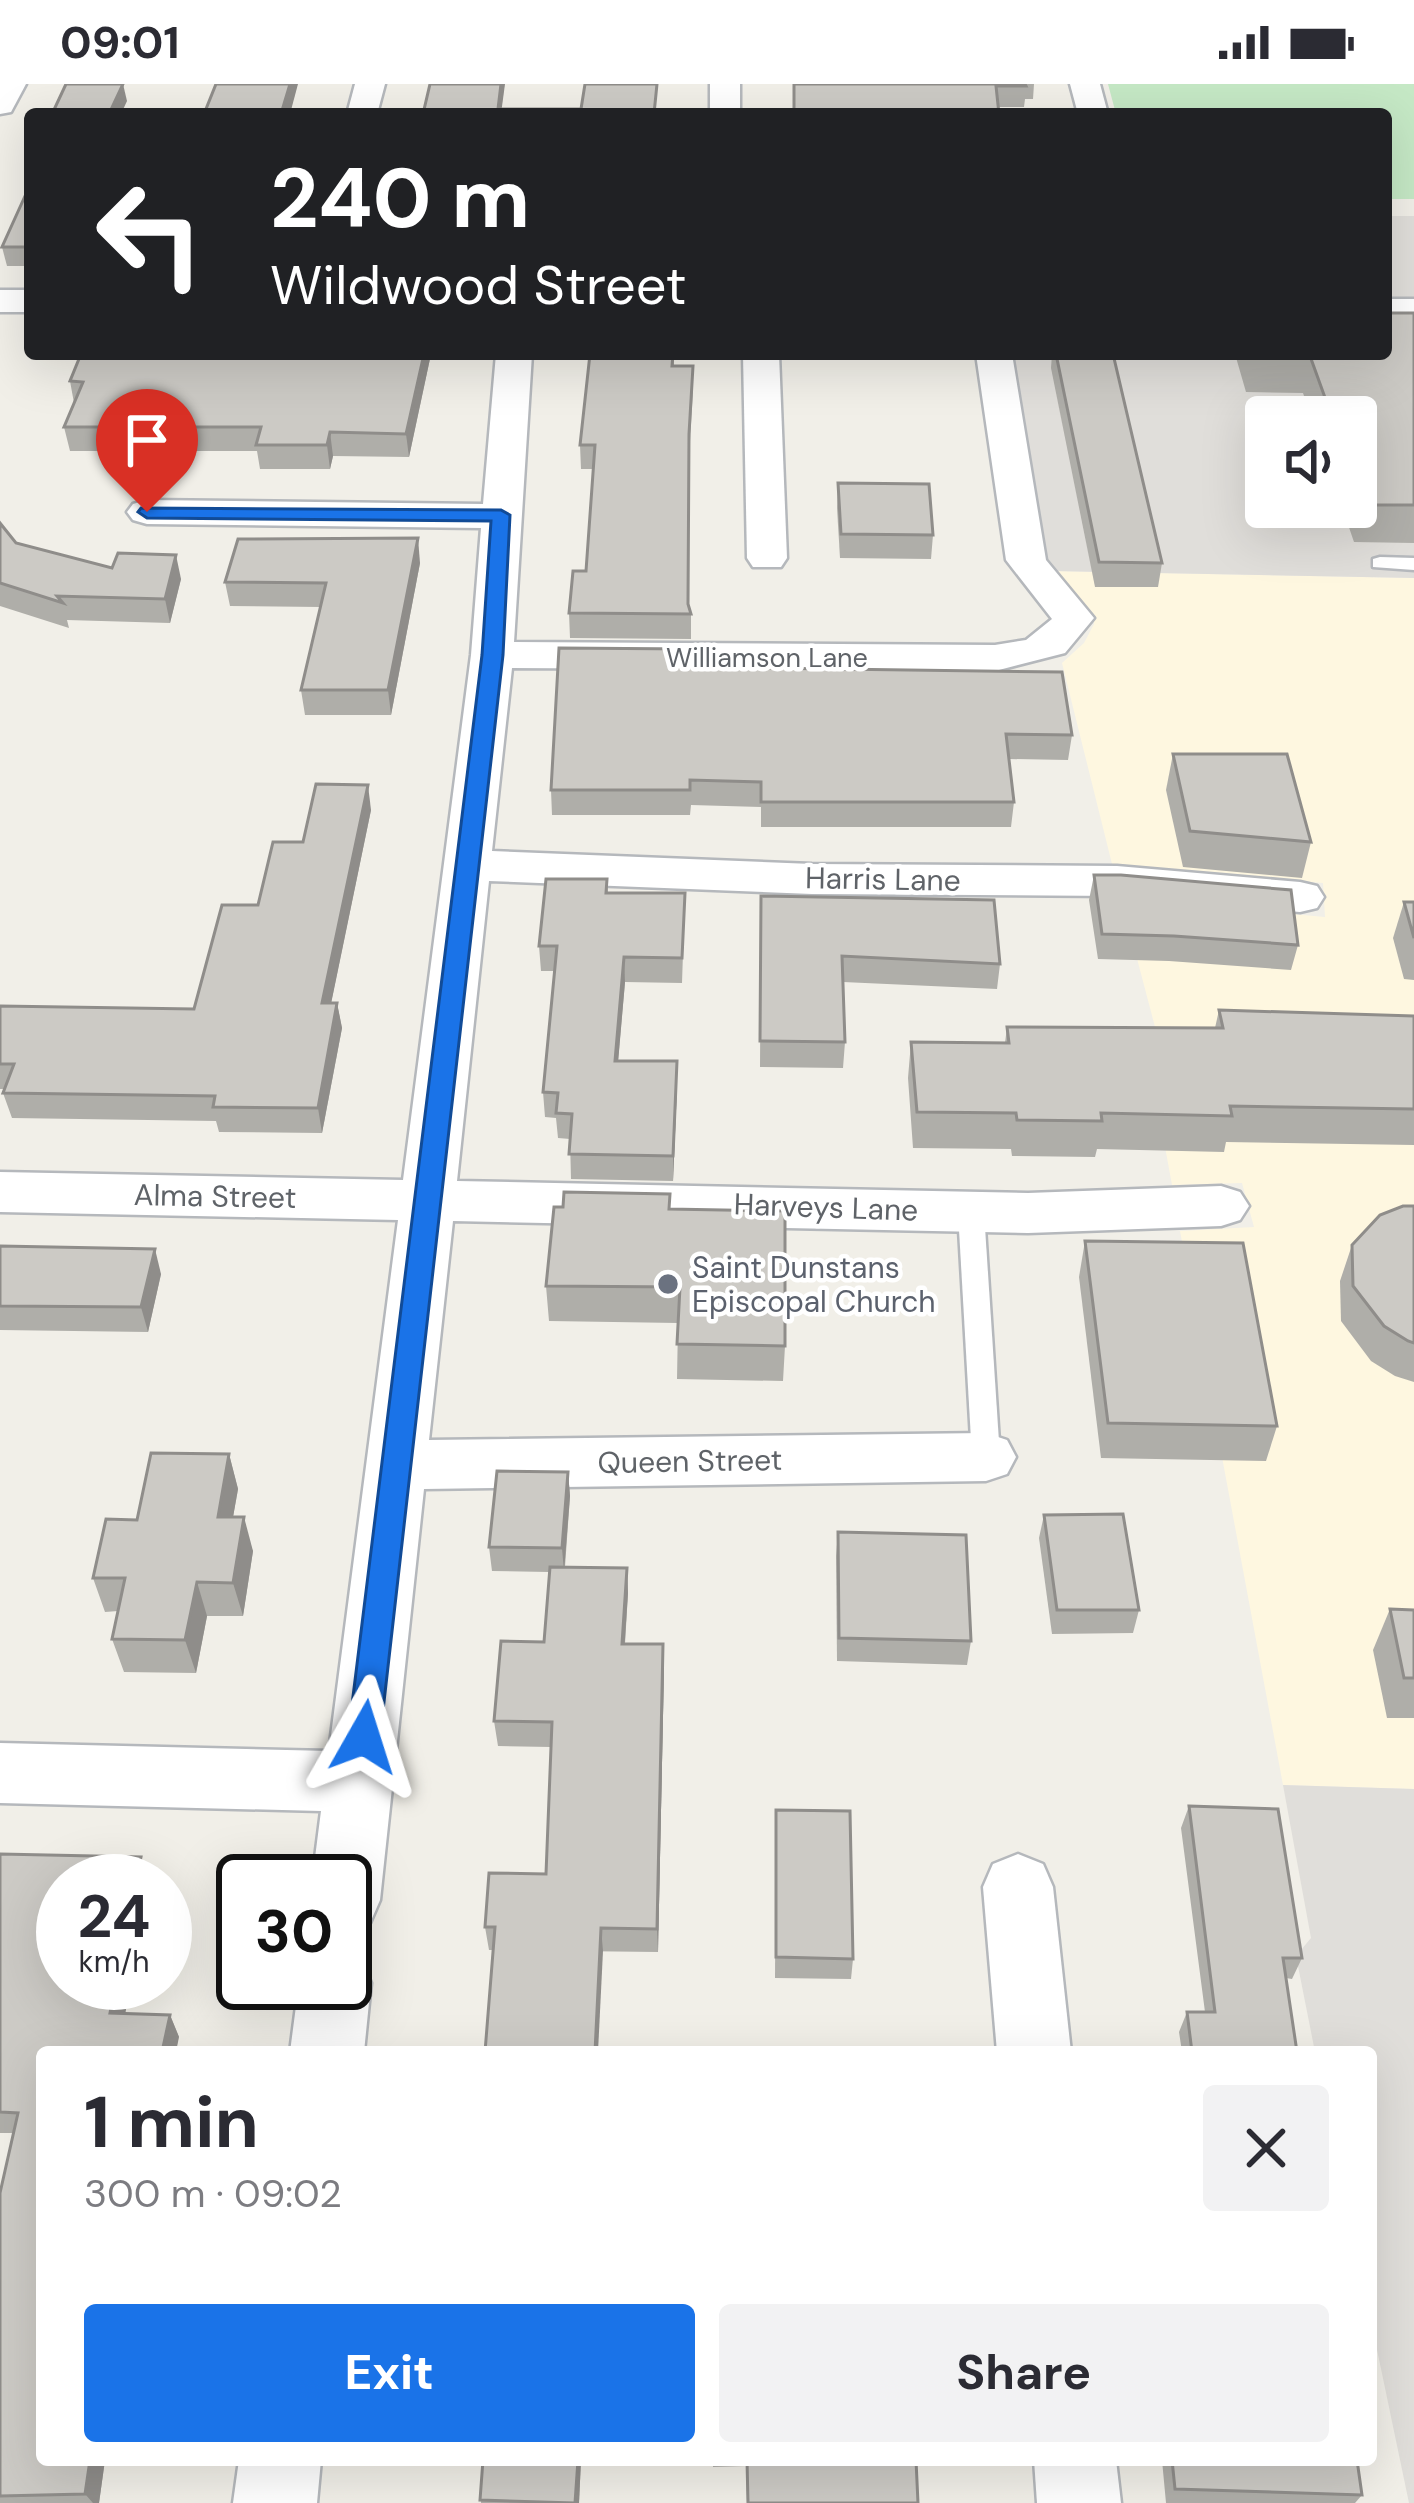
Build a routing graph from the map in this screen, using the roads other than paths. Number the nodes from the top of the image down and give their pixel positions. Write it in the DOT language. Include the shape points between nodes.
graph roads {
  1 [pos="11,84"];
  2 [pos="0,105"];
  3 [pos="514,360"];
  4 [pos="760,360"];
  5 [pos="995,360"];
  6 [pos="147,512"];
  7 [pos="501,515"];
  8 [pos="767,558"];
  9 [pos="1379,563"];
  10 [pos="1414,564"];
  11 [pos="492,655"];
  12 [pos="466,865"];
  13 [pos="1300,897"];
  14 [pos="0,1192"];
  15 [pos="431,1199"];
  16 [pos="1221,1206"];
  17 [pos="970,1212"];
  18 [pos="986,1457"];
  19 [pos="394,1466"];
  20 [pos="0,1773"];
  21 [pos="359,1782"];
  22 [pos="350,1854"];
  23 [pos="1018,1887"];
  24 [pos="332,2010"];
  25 [pos="328,2046"];
  26 [pos="1033,2046"];
  27 [pos="279,2466"];
  28 [pos="1076,2466"];
  29 [pos="275,2503"];
  30 [pos="1079,2503"];
  1 -- 2 [label="street"];
  3 -- 7 [label="street"];
  4 -- 8 [label="street"];
  5 -- 11 [label="street, Williamson Lane" via="1026,560 1073,618 1063,638 1040,652"];
  6 -- 7 [label="street"];
  7 -- 11 [label="street"];
  9 -- 10 [label="lane"];
  11 -- 12 [label="street"];
  12 -- 13 [label="street, Harris Lane" via="1117,881"];
  12 -- 15 [label="street"];
  14 -- 15 [label="street, Alma Street"];
  15 -- 17 [label="street, Harveys Lane"];
  15 -- 19 [label="street"];
  16 -- 17 [label="street, Harveys Lane"];
  17 -- 18 [label="lane"];
  18 -- 19 [label="street, Queen Street"];
  19 -- 21 [label="street"];
  20 -- 21 [label="street"];
  21 -- 22 [label="street"];
  23 -- 26 [label="street"];
  24 -- 25 [label="street"];
  27 -- 29 [label="street"];
  28 -- 30 [label="street"];
}
